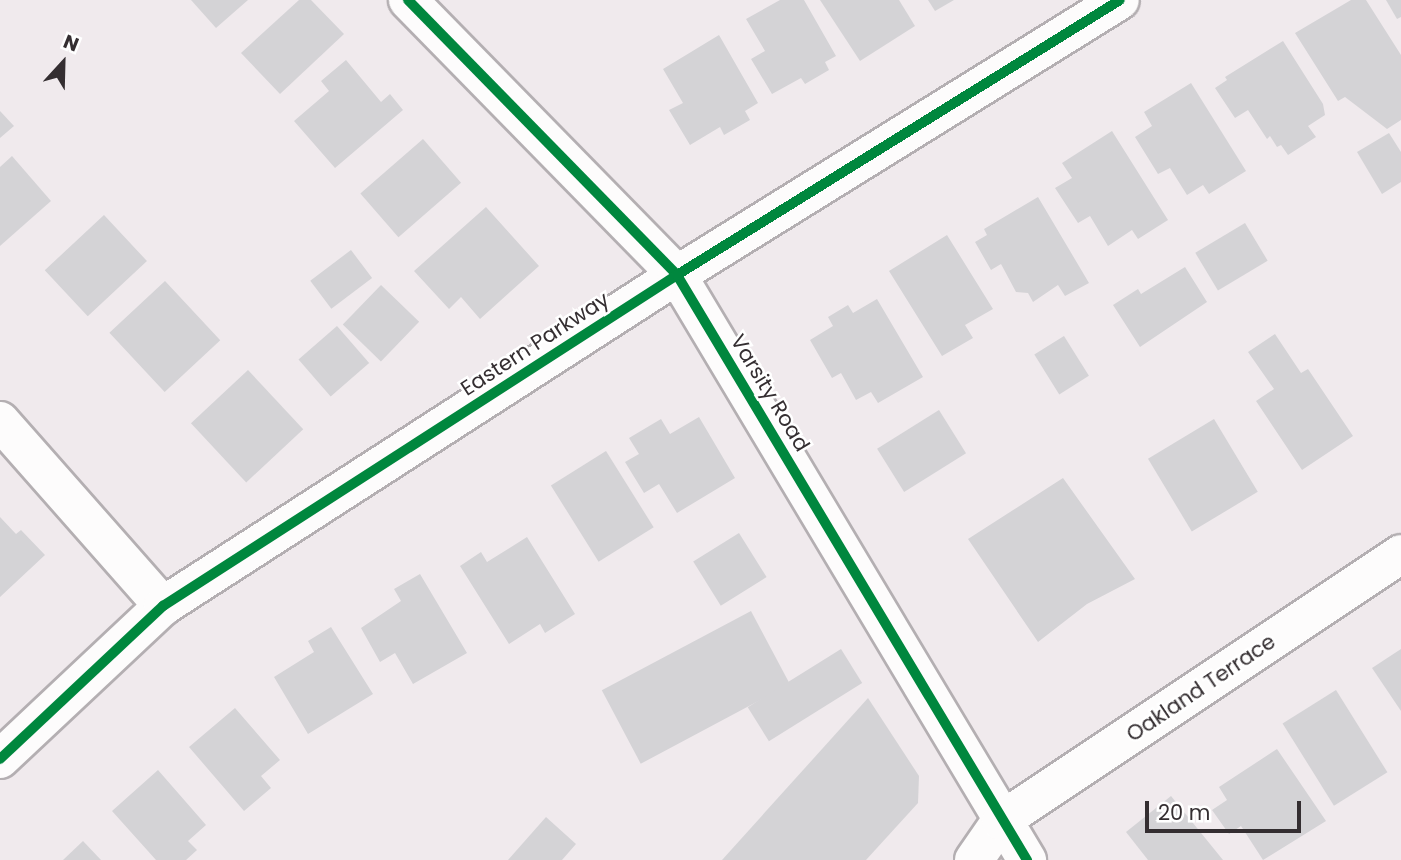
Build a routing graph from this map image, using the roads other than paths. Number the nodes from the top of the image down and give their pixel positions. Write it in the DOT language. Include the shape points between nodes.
graph roads {
  1 [pos="408,0"];
  2 [pos="1119,0"];
  3 [pos="677,275"];
  4 [pos="0,421"];
  5 [pos="1401,554"];
  6 [pos="163,606"];
  7 [pos="0,759"];
  8 [pos="1001,821"];
  9 [pos="974,860"];
  10 [pos="1027,860"];
  1 -- 3 [label="street, Varsity Road"];
  2 -- 3 [label="street, Eastern Parkway"];
  3 -- 6 [label="street, Eastern Parkway"];
  3 -- 8 [label="street, Varsity Road"];
  4 -- 6 [label="street"];
  5 -- 8 [label="street, Oakland Terrace"];
  6 -- 7 [label="street, Eastern Parkway"];
  8 -- 9 [label="street"];
  8 -- 10 [label="street, Varsity Road"];
}
